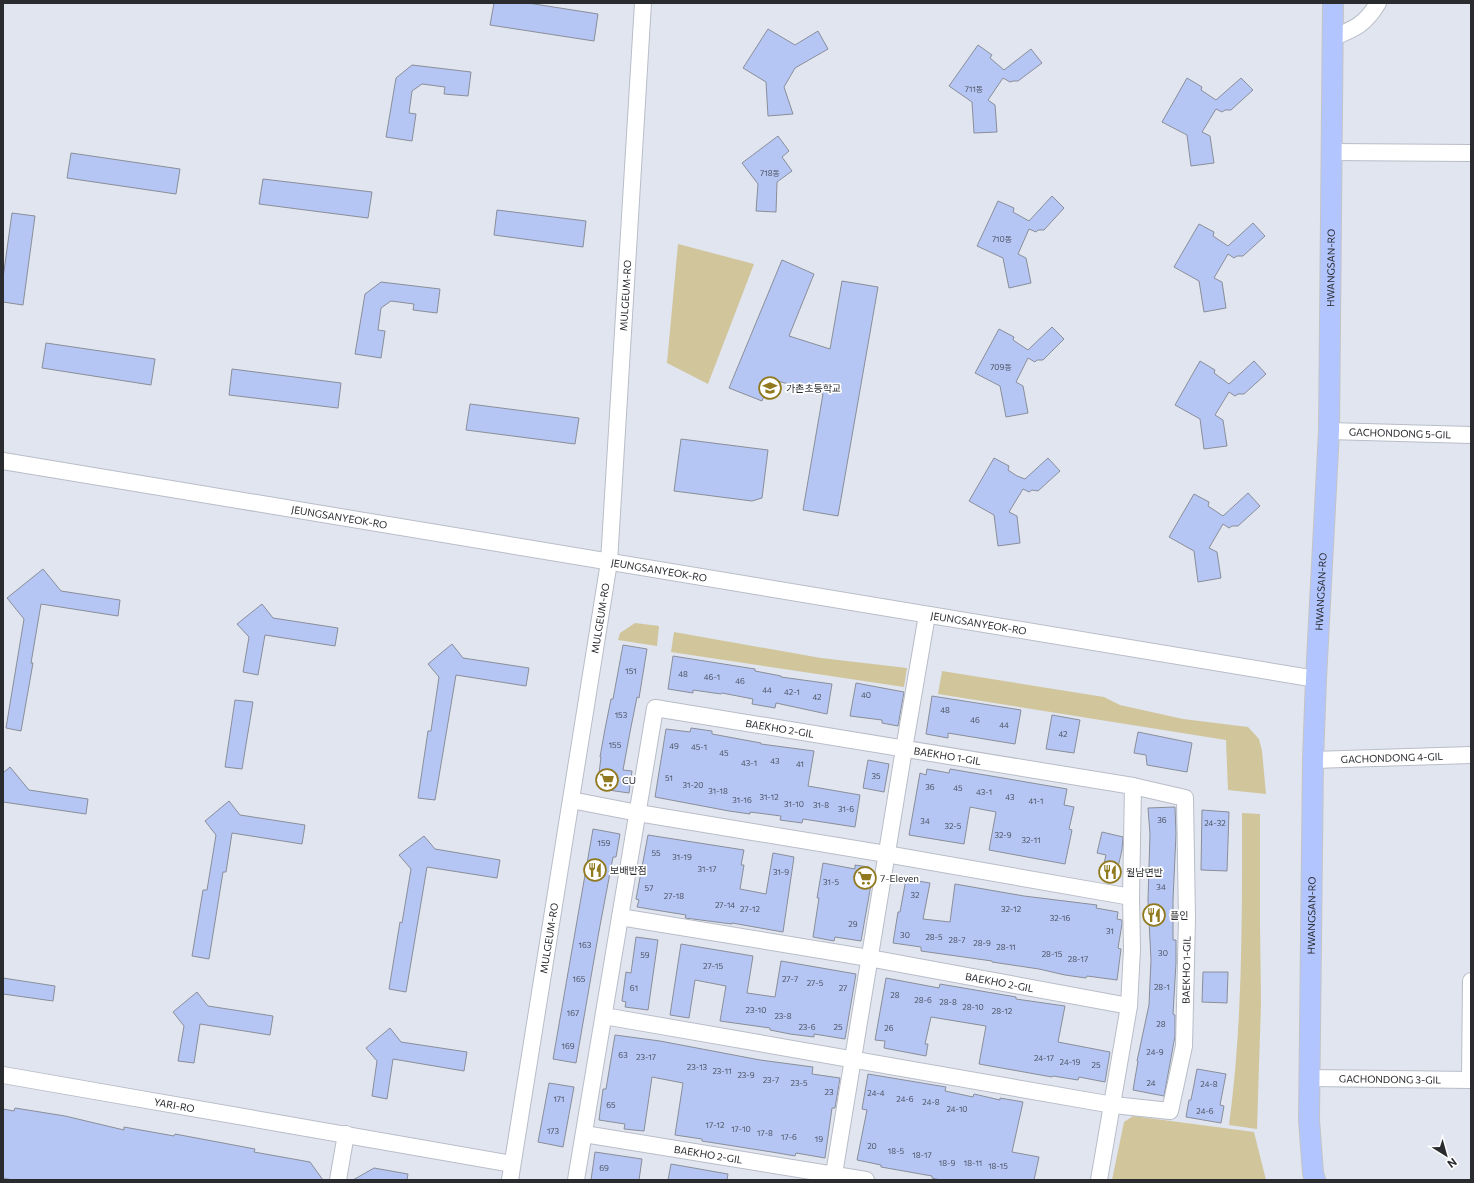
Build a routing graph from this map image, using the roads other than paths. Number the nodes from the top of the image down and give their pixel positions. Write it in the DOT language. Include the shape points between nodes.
graph roads {
  1 [pos="643,3"];
  2 [pos="1333,3"];
  3 [pos="1378,3"];
  4 [pos="1332,38"];
  5 [pos="1331,152"];
  6 [pos="1471,153"];
  7 [pos="1329,431"];
  8 [pos="1471,436"];
  9 [pos="3,460"];
  10 [pos="609,562"];
  11 [pos="927,614"];
  12 [pos="1316,679"];
  13 [pos="904,749"];
  14 [pos="1471,755"];
  15 [pos="1313,760"];
  16 [pos="1133,786"];
  17 [pos="571,800"];
  18 [pos="638,813"];
  19 [pos="886,854"];
  20 [pos="1131,897"];
  21 [pos="620,917"];
  22 [pos="869,958"];
  23 [pos="1471,981"];
  24 [pos="1129,1006"];
  25 [pos="604,1016"];
  26 [pos="853,1060"];
  27 [pos="3,1075"];
  28 [pos="1310,1078"];
  29 [pos="1471,1080"];
  30 [pos="1113,1105"];
  31 [pos="346,1134"];
  32 [pos="584,1134"];
  33 [pos="512,1164"];
  34 [pos="834,1177"];
  35 [pos="338,1180"];
  36 [pos="510,1180"];
  37 [pos="576,1180"];
  38 [pos="866,1180"];
  39 [pos="1099,1180"];
  40 [pos="1315,1180"];
  1 -- 10 [label="street, MULGEUM-RO"];
  2 -- 4 [label="main road, HWANGSAN-RO"];
  3 -- 4 [label="street" via="1359,26"];
  4 -- 5 [label="main road, HWANGSAN-RO"];
  5 -- 6 [label="street"];
  5 -- 7 [label="main road, HWANGSAN-RO"];
  7 -- 8 [label="street, GACHONDONG 5-GIL"];
  7 -- 12 [label="main road, HWANGSAN-RO"];
  9 -- 10 [label="street, JEUNGSANYEOK-RO"];
  10 -- 11 [label="street, JEUNGSANYEOK-RO"];
  10 -- 17 [label="street, MULGEUM-RO"];
  11 -- 12 [label="street, JEUNGSANYEOK-RO"];
  11 -- 13 [label="street"];
  12 -- 15 [label="main road, HWANGSAN-RO"];
  13 -- 16 [label="street, BAEKHO 1-GIL"];
  13 -- 18 [label="street, BAEKHO 2-GIL" via="655,708"];
  13 -- 19 [label="street"];
  14 -- 15 [label="street, GACHONDONG 4-GIL"];
  15 -- 28 [label="main road, HWANGSAN-RO"];
  16 -- 20 [label="street"];
  16 -- 30 [label="street, BAEKHO 1-GIL" via="1185,798 1187,919 1184,1046 1170,1111"];
  17 -- 18 [label="street"];
  17 -- 33 [label="street, MULGEUM-RO"];
  18 -- 19 [label="street"];
  18 -- 21 [label="street, BAEKHO 2-GIL"];
  19 -- 20 [label="street"];
  19 -- 22 [label="street"];
  20 -- 24 [label="street"];
  21 -- 22 [label="street, BAEKHO 2-GIL"];
  21 -- 25 [label="street, BAEKHO 2-GIL"];
  22 -- 24 [label="street, BAEKHO 2-GIL"];
  22 -- 26 [label="street"];
  23 -- 29 [label="street"];
  24 -- 30 [label="street"];
  25 -- 26 [label="street"];
  25 -- 32 [label="street, BAEKHO 2-GIL"];
  26 -- 30 [label="street"];
  26 -- 34 [label="street"];
  27 -- 31 [label="street, YARI-RO"];
  28 -- 29 [label="street, GACHONDONG 3-GIL"];
  28 -- 40 [label="main road, HWANGSAN-RO" via="1309,1120"];
  30 -- 39 [label="street"];
  31 -- 33 [label="street, YARI-RO"];
  31 -- 35 [label="street"];
  32 -- 34 [label="street, BAEKHO 2-GIL"];
  32 -- 37 [label="street, BAEKHO 2-GIL"];
  33 -- 36 [label="street, MULGEUM-RO"];
  34 -- 38 [label="street, BAEKHO 2-GIL"];
}
